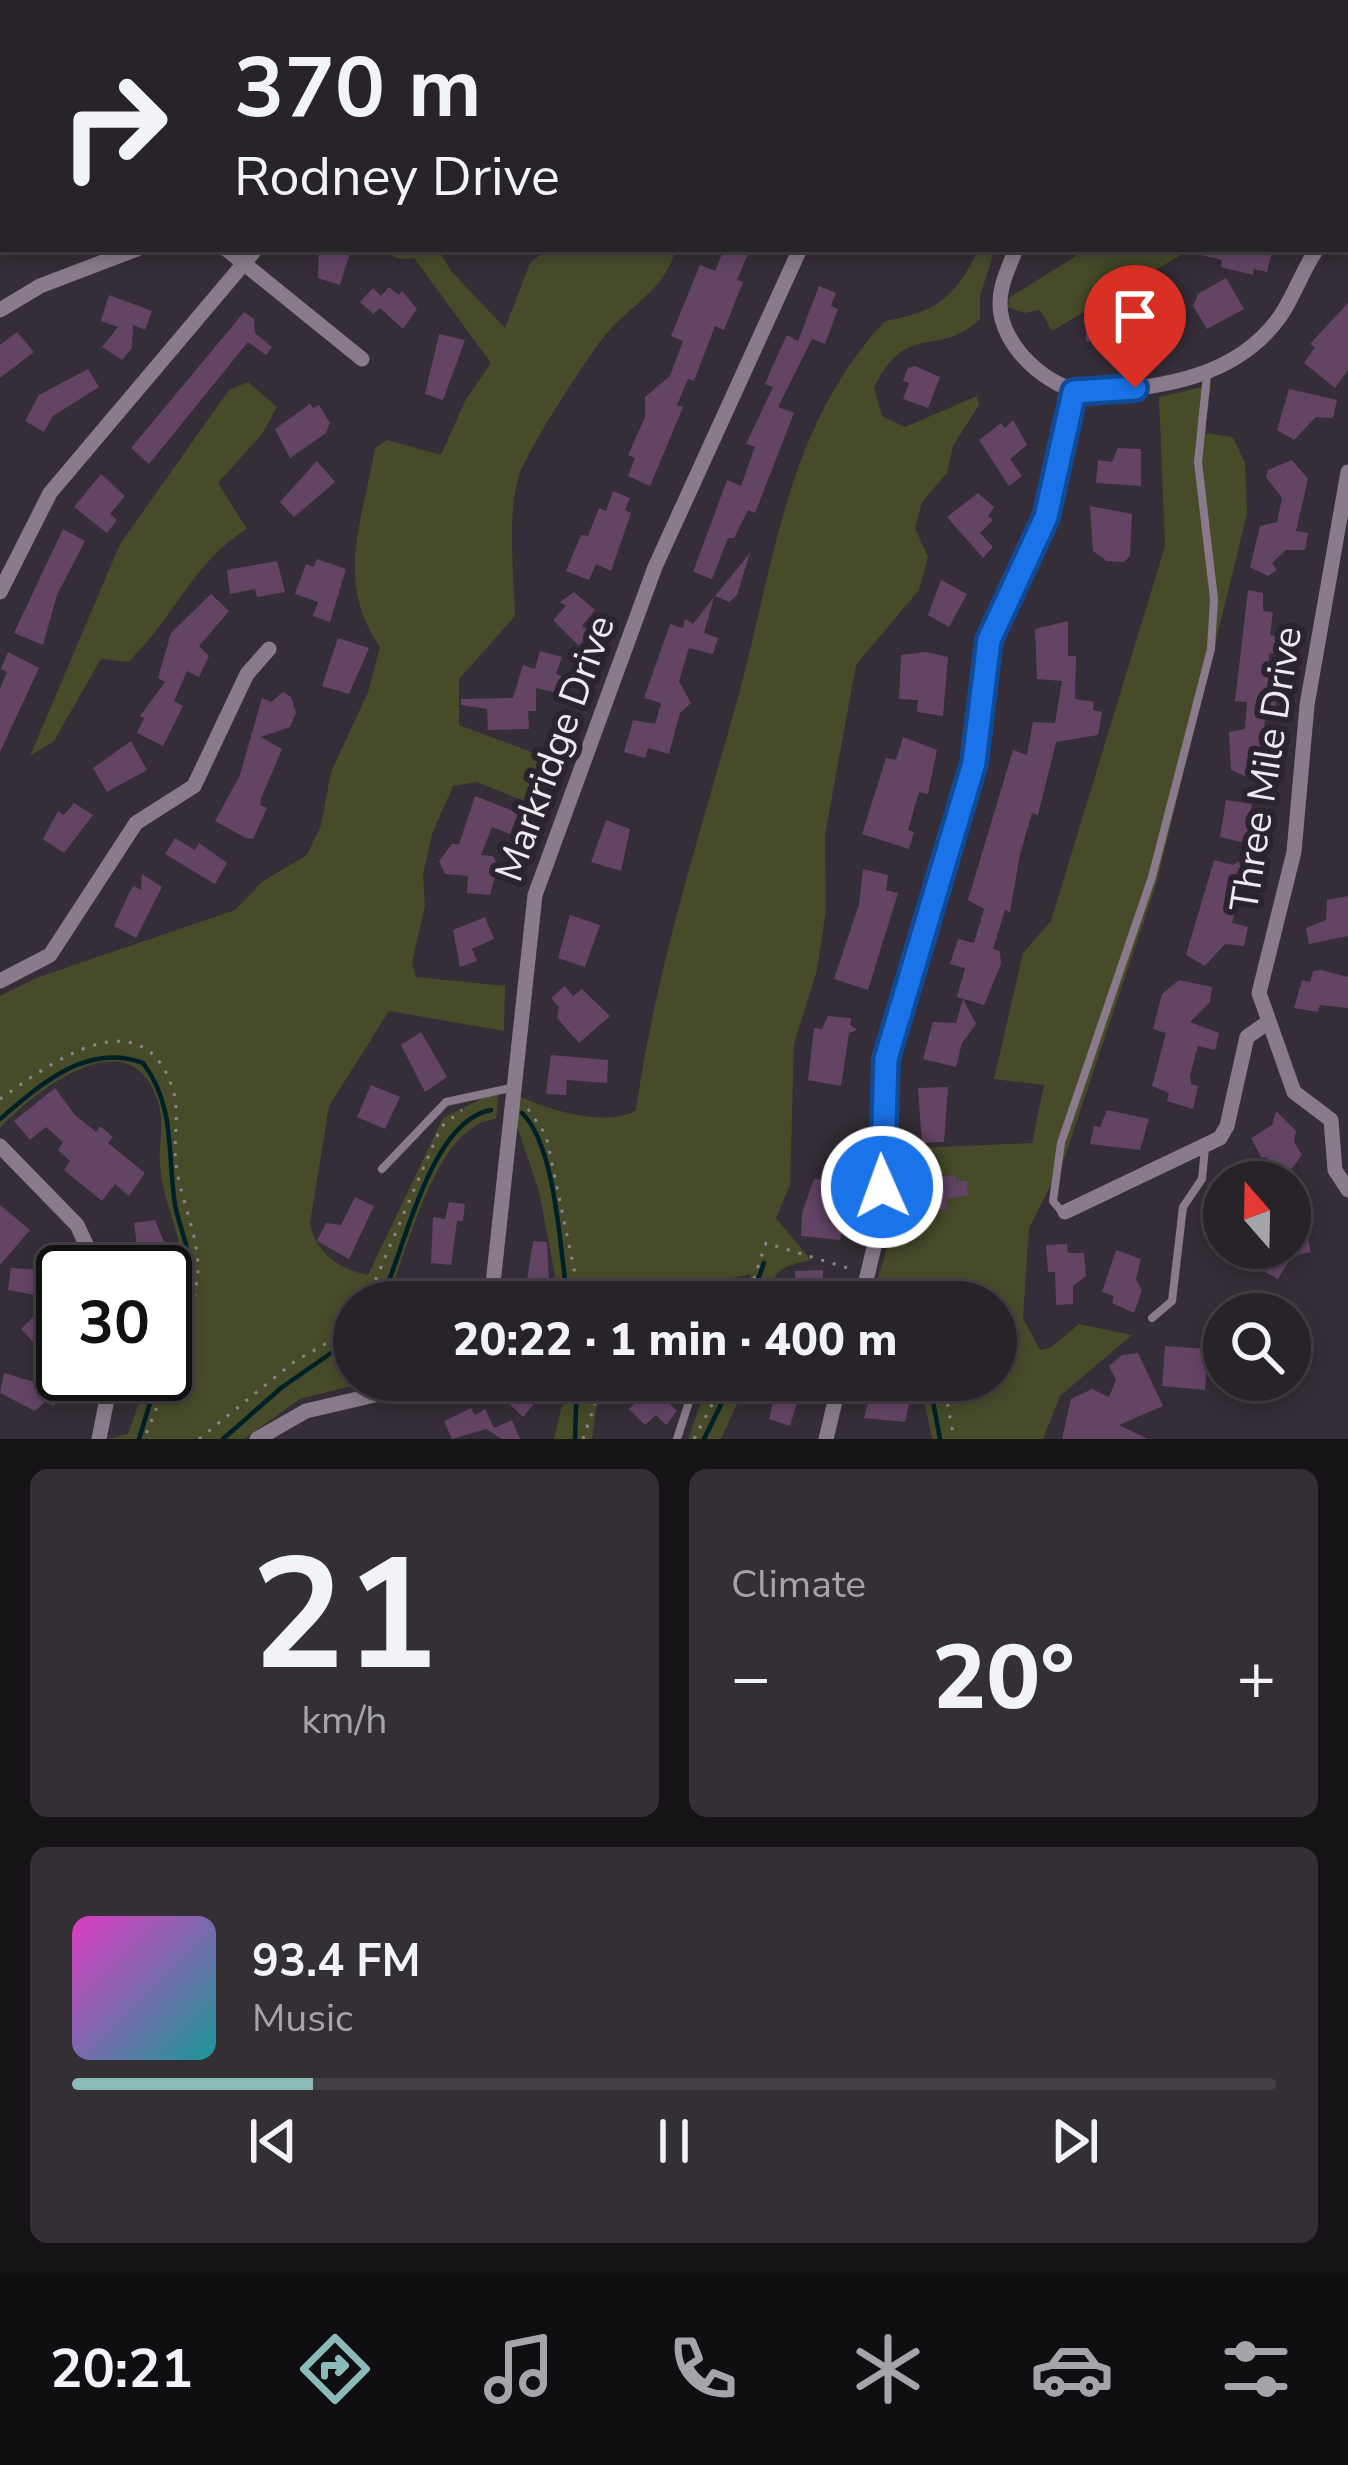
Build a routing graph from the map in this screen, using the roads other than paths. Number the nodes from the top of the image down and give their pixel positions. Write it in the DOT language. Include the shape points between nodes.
graph roads {
  1 [pos="129,252"];
  2 [pos="230,252"];
  3 [pos="253,252"];
  4 [pos="799,252"];
  5 [pos="1015,252"];
  6 [pos="1315,252"];
  7 [pos="244,263"];
  8 [pos="0,310"];
  9 [pos="362,358"];
  10 [pos="1207,373"];
  11 [pos="1074,392"];
  12 [pos="1348,472"];
  13 [pos="2,584"];
  14 [pos="269,649"];
  15 [pos="0,981"];
  16 [pos="1268,1023"];
  17 [pos="514,1091"];
  18 [pos="0,1146"];
  19 [pos="1204,1148"];
  20 [pos="382,1169"];
  21 [pos="1348,1190"];
  22 [pos="1066,1212"];
  23 [pos="86,1245"];
  24 [pos="493,1281"];
  25 [pos="867,1281"];
  26 [pos="1152,1318"];
  27 [pos="107,1401"];
  28 [pos="349,1401"];
  29 [pos="689,1401"];
  30 [pos="835,1401"];
  31 [pos="99,1439"];
  32 [pos="257,1439"];
  33 [pos="677,1439"];
  34 [pos="826,1439"];
  1 -- 8 [label="street"];
  2 -- 7 [label="street"];
  3 -- 7 [label="street"];
  4 -- 17 [label="street, Markridge Drive" via="655,567 546,861 528,928"];
  5 -- 11 [label="street" via="1000,300 1006,330 1024,358"];
  6 -- 10 [label="street" via="1268,332"];
  7 -- 9 [label="street"];
  7 -- 13 [label="street" via="62,478"];
  10 -- 11 [label="street"];
  10 -- 22 [label="lane" via="1198,462 1214,599 1211,650 1152,877 1061,1143 1053,1202"];
  11 -- 25 [label="street" via="1046,517 989,640 974,763 886,1059 883,1209"];
  12 -- 16 [label="street, Three Mile Drive" via="1307,705 1294,852 1259,993"];
  14 -- 15 [label="street" via="247,674 194,786 136,824 50,955"];
  16 -- 19 [label="street" via="1247,1036 1228,1126"];
  16 -- 21 [label="street, Three Mile Drive" via="1294,1092 1331,1120 1335,1170"];
  17 -- 20 [label="lane" via="446,1102"];
  17 -- 24 [label="street, Markridge Drive"];
  18 -- 23 [label="street" via="77,1225"];
  19 -- 22 [label="street"];
  19 -- 26 [label="lane" via="1202,1179 1183,1207 1172,1301"];
  27 -- 31 [label="street"];
  28 -- 32 [label="street" via="306,1411"];
  29 -- 33 [label="lane"];
  30 -- 34 [label="street"];
}
